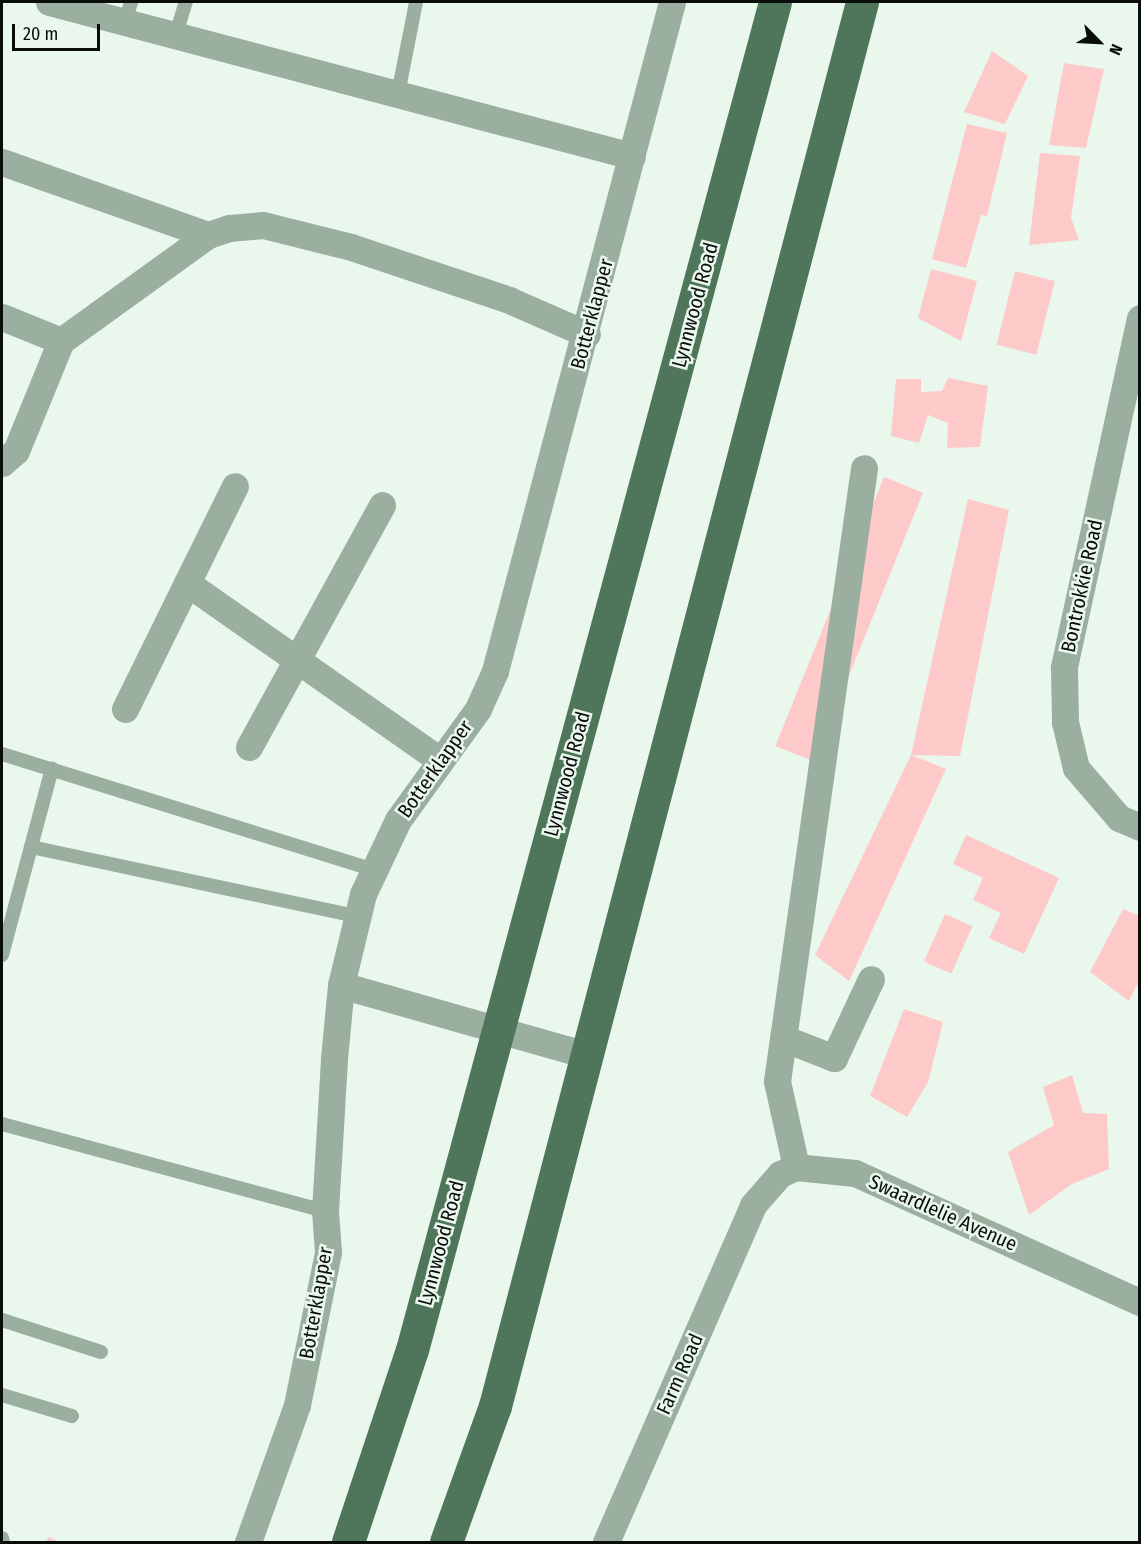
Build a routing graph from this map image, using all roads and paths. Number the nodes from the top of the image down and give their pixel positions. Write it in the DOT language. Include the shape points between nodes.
graph roads {
  1 [pos="186,2"];
  2 [pos="416,2"];
  3 [pos="672,2"];
  4 [pos="775,2"];
  5 [pos="862,2"];
  6 [pos="882,2"];
  7 [pos="58,3"];
  8 [pos="128,11"];
  9 [pos="176,34"];
  10 [pos="398,94"];
  11 [pos="632,156"];
  12 [pos="2,162"];
  13 [pos="820,168"];
  14 [pos="208,235"];
  15 [pos="2,317"];
  16 [pos="1140,318"];
  17 [pos="587,334"];
  18 [pos="61,341"];
  19 [pos="2,463"];
  20 [pos="864,468"];
  21 [pos="235,486"];
  22 [pos="382,505"];
  23 [pos="187,583"];
  24 [pos="298,661"];
  25 [pos="125,709"];
  26 [pos="249,747"];
  27 [pos="2,754"];
  28 [pos="440,760"];
  29 [pos="52,769"];
  30 [pos="1140,827"];
  31 [pos="31,847"];
  32 [pos="372,869"];
  33 [pos="357,916"];
  34 [pos="2,955"];
  35 [pos="871,979"];
  36 [pos="341,985"];
  37 [pos="498,1028"];
  38 [pos="783,1038"];
  39 [pos="583,1054"];
  40 [pos="2,1124"];
  41 [pos="796,1167"];
  42 [pos="325,1211"];
  43 [pos="1140,1302"];
  44 [pos="2,1320"];
  45 [pos="101,1352"];
  46 [pos="2,1395"];
  47 [pos="72,1416"];
  48 [pos="2,1538"];
  49 [pos="3,1542"];
  50 [pos="248,1542"];
  51 [pos="348,1542"];
  52 [pos="446,1542"];
  53 [pos="606,1542"];
  1 -- 9 [label="lane"];
  2 -- 10 [label="lane"];
  3 -- 11 [label="street, Botterklapper"];
  4 -- 37 [label="main road, Lynnwood Road"];
  5 -- 13 [label="main road"];
  6 -- 13 [label="main road"];
  7 -- 8 [label="street"];
  8 -- 9 [label="street"];
  9 -- 10 [label="street"];
  10 -- 11 [label="street"];
  11 -- 17 [label="street, Botterklapper"];
  12 -- 14 [label="street"];
  13 -- 39 [label="main road"];
  14 -- 17 [label="street" via="264,225 351,247 509,300"];
  14 -- 18 [label="street"];
  15 -- 18 [label="street"];
  16 -- 30 [label="street, Bontrokkie Road" via="1064,668 1065,722 1076,768 1119,818"];
  17 -- 28 [label="street, Botterklapper" via="495,671 478,709"];
  18 -- 19 [label="street" via="15,451"];
  20 -- 38 [label="street"];
  21 -- 23 [label="street"];
  22 -- 24 [label="street"];
  23 -- 24 [label="street"];
  23 -- 25 [label="street"];
  24 -- 26 [label="street"];
  24 -- 28 [label="street"];
  27 -- 29 [label="lane"];
  28 -- 32 [label="street, Botterklapper"];
  29 -- 31 [label="lane"];
  29 -- 32 [label="lane"];
  31 -- 33 [label="lane"];
  31 -- 34 [label="lane"];
  32 -- 33 [label="street, Botterklapper"];
  33 -- 36 [label="street, Botterklapper"];
  35 -- 38 [label="street" via="834,1058"];
  36 -- 37 [label="street"];
  36 -- 42 [label="street, Botterklapper"];
  37 -- 39 [label="street"];
  37 -- 51 [label="main road, Lynnwood Road" via="412,1350"];
  38 -- 41 [label="street" via="777,1081"];
  39 -- 52 [label="main road" via="495,1406"];
  40 -- 42 [label="lane"];
  41 -- 43 [label="street, Swaardlelie Avenue" via="855,1173"];
  41 -- 53 [label="street, Farm Road" via="780,1174 753,1205"];
  42 -- 50 [label="street, Botterklapper" via="328,1252 297,1405"];
  44 -- 45 [label="lane"];
  46 -- 47 [label="lane"];
  48 -- 49 [label="lane"];
}
